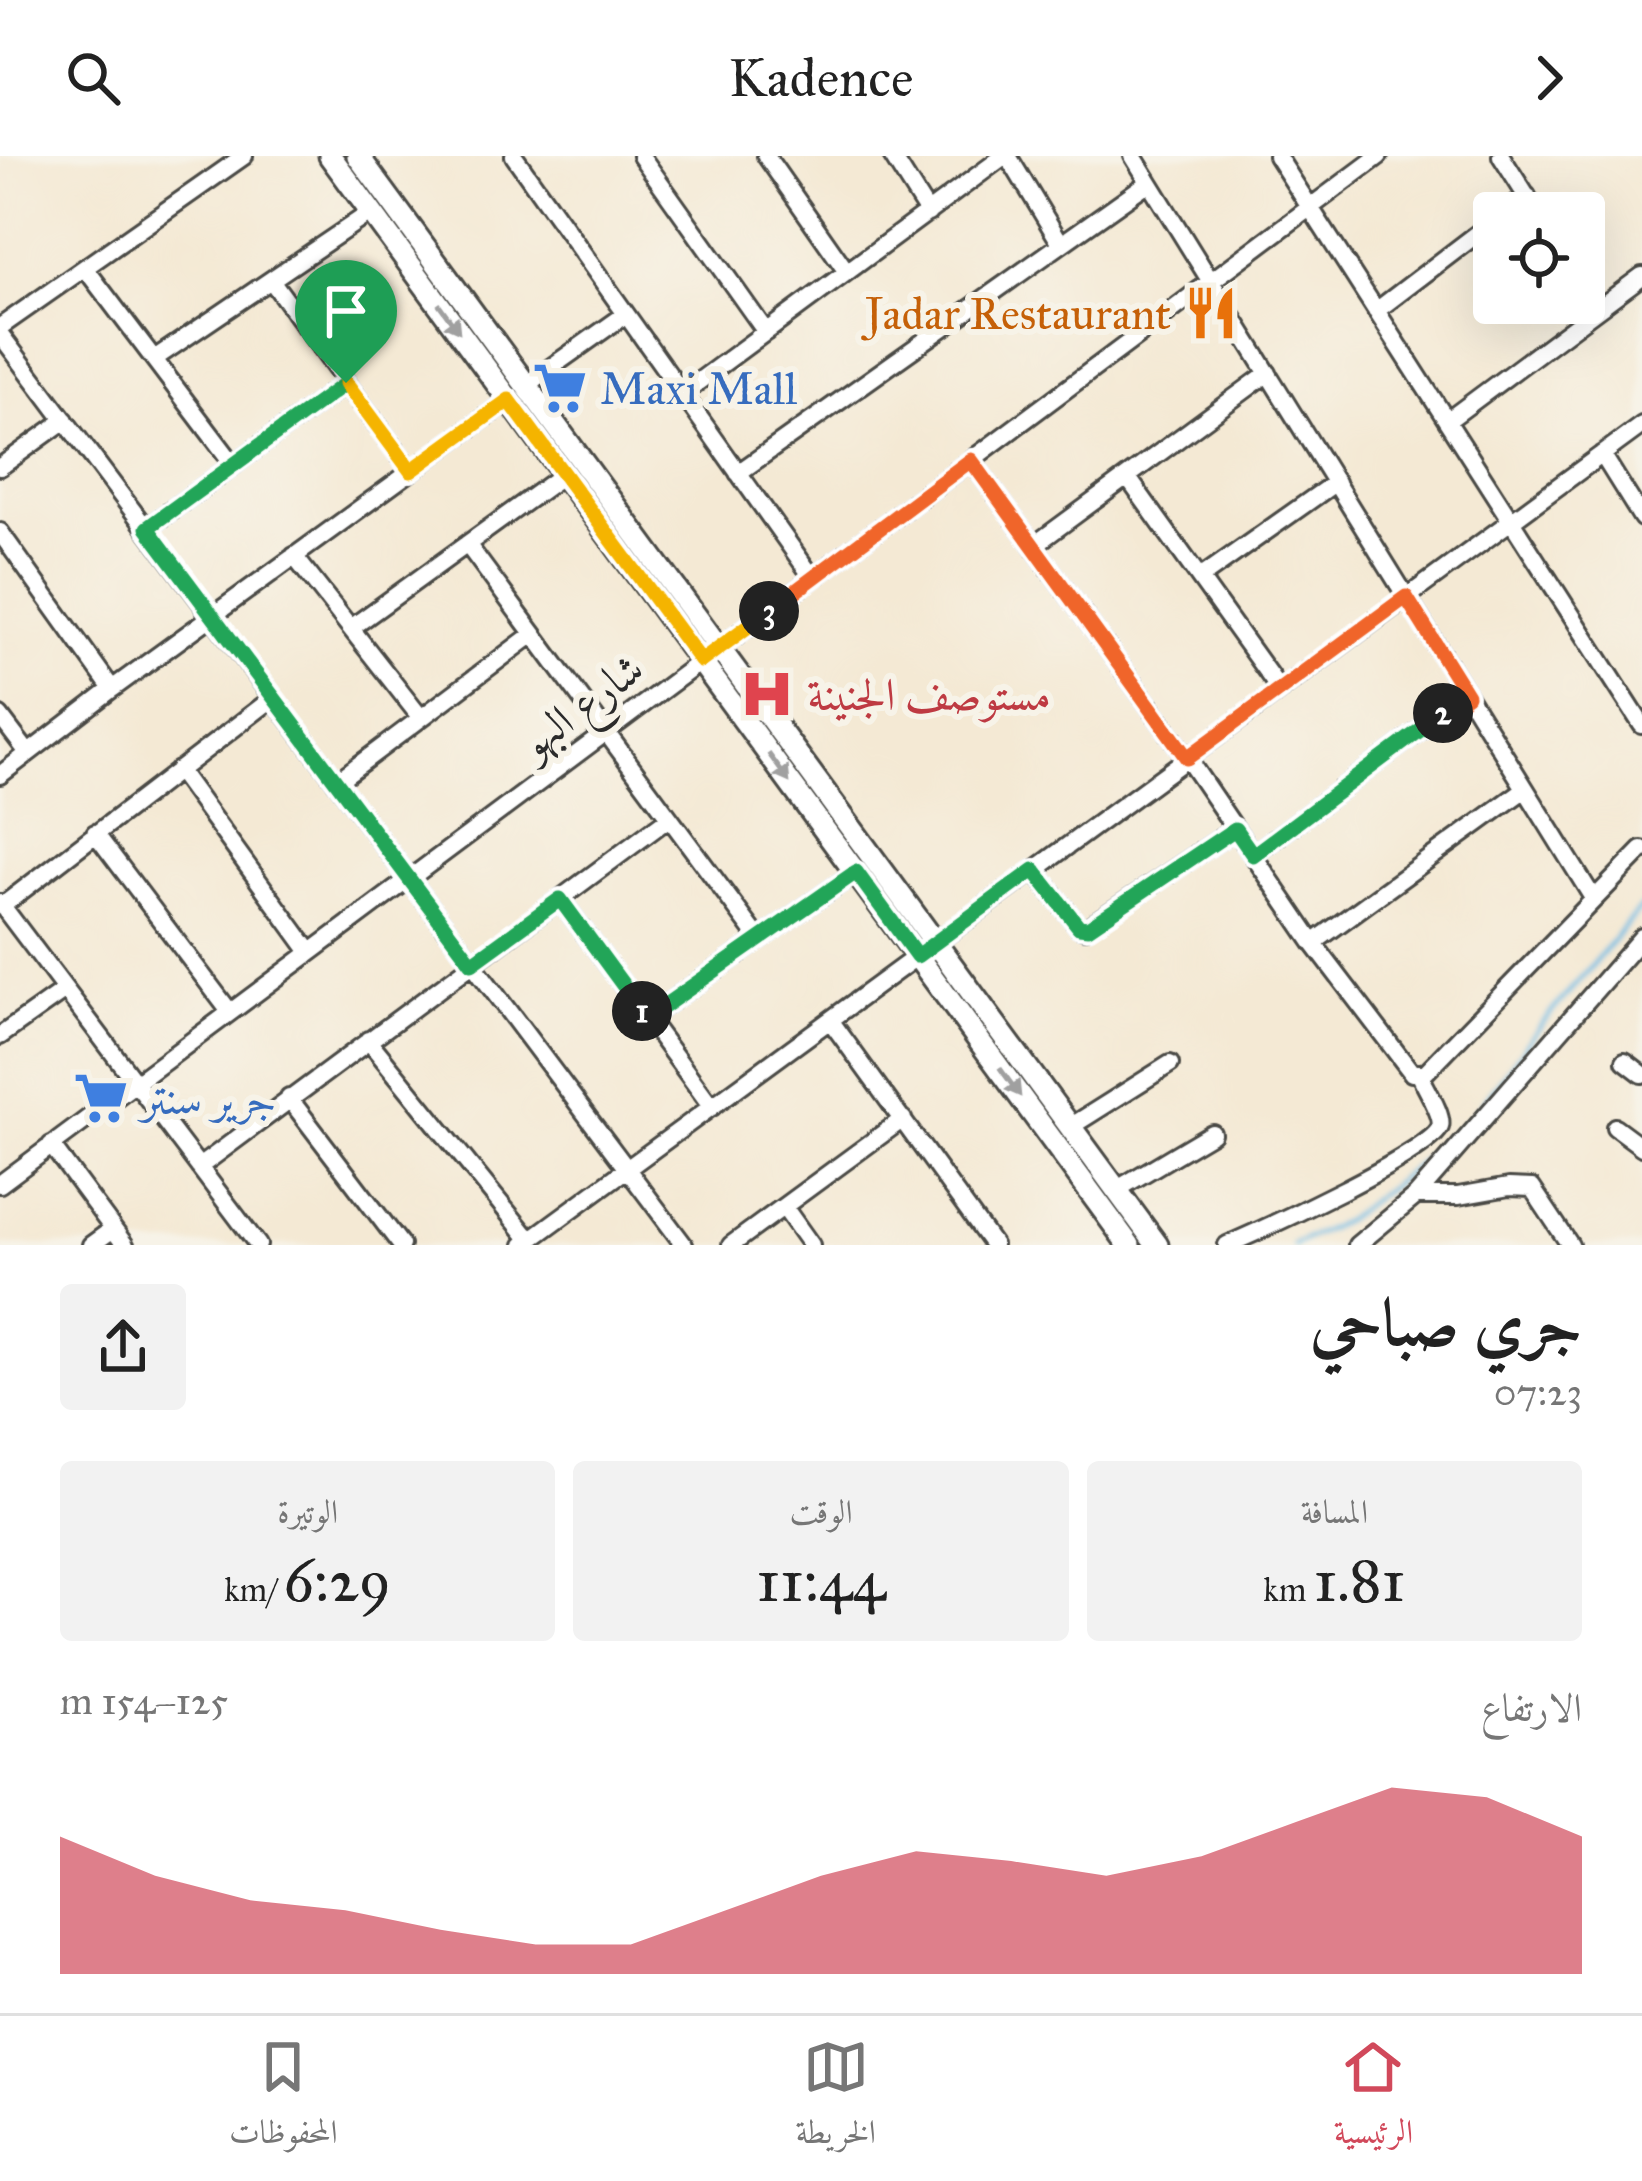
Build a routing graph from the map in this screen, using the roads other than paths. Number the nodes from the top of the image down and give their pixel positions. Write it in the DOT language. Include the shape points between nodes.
graph roads {
  1 [pos="204,156"];
  2 [pos="244,156"];
  3 [pos="330,156"];
  4 [pos="358,156"];
  5 [pos="514,156"];
  6 [pos="641,156"];
  7 [pos="766,156"];
  8 [pos="892,156"];
  9 [pos="1006,156"];
  10 [pos="1133,156"];
  11 [pos="1277,156"];
  12 [pos="1379,156"];
  13 [pos="1501,156"];
  14 [pos="218,174"];
  15 [pos="1149,182"];
  16 [pos="1524,192"];
  17 [pos="1310,207"];
  18 [pos="371,212"];
  19 [pos="928,213"];
  20 [pos="1473,237"];
  21 [pos="1061,244"];
  22 [pos="85,268"];
  23 [pos="847,272"];
  24 [pos="1642,276"];
  25 [pos="271,280"];
  26 [pos="1210,281"];
  27 [pos="1605,304"];
  28 [pos="1376,311"];
  29 [pos="626,314"];
  30 [pos="1577,324"];
  31 [pos="0,331"];
  32 [pos="766,332"];
  33 [pos="154,359"];
  34 [pos="1268,373"];
  35 [pos="346,383"];
  36 [pos="517,392"];
  37 [pos="683,393"];
  38 [pos="65,420"];
  39 [pos="1447,421"];
  40 [pos="1642,424"];
  41 [pos="1602,454"];
  42 [pos="971,460"];
  43 [pos="234,465"];
  44 [pos="0,467"];
  45 [pos="411,471"];
  46 [pos="738,473"];
  47 [pos="564,474"];
  48 [pos="1128,478"];
  49 [pos="1336,482"];
  50 [pos="1642,518"];
  51 [pos="1511,520"];
  52 [pos="147,528"];
  53 [pos="0,532"];
  54 [pos="467,544"];
  55 [pos="1033,546"];
  56 [pos="294,556"];
  57 [pos="813,578"];
  58 [pos="1200,578"];
  59 [pos="1406,597"];
  60 [pos="211,615"];
  61 [pos="351,628"];
  62 [pos="533,634"];
  63 [pos="710,655"];
  64 [pos="112,688"];
  65 [pos="1280,690"];
  66 [pos="1467,695"];
  67 [pos="273,698"];
  68 [pos="0,716"];
  69 [pos="421,718"];
  70 [pos="1642,725"];
  71 [pos="606,732"];
  72 [pos="28,753"];
  73 [pos="1187,758"];
  74 [pos="178,770"];
  75 [pos="0,775"];
  76 [pos="336,782"];
  77 [pos="1525,789"];
  78 [pos="669,818"];
  79 [pos="1235,829"];
  80 [pos="94,833"];
  81 [pos="1642,850"];
  82 [pos="1253,855"];
  83 [pos="1034,870"];
  84 [pos="856,872"];
  85 [pos="409,879"];
  86 [pos="1593,898"];
  87 [pos="560,899"];
  88 [pos="1,904"];
  89 [pos="1642,937"];
  90 [pos="759,939"];
  91 [pos="1313,943"];
  92 [pos="926,950"];
  93 [pos="310,952"];
  94 [pos="472,963"];
  95 [pos="65,990"];
  96 [pos="230,1012"];
  97 [pos="647,1018"];
  98 [pos="830,1020"];
  99 [pos="0,1036"];
  100 [pos="368,1040"];
  101 [pos="1625,1061"];
  102 [pos="1170,1064"];
  103 [pos="1642,1074"];
  104 [pos="1420,1075"];
  105 [pos="135,1083"];
  106 [pos="290,1098"];
  107 [pos="712,1106"];
  108 [pos="903,1118"];
  109 [pos="1615,1126"];
  110 [pos="1070,1127"];
  111 [pos="1212,1133"];
  112 [pos="51,1145"];
  113 [pos="1642,1147"];
  114 [pos="199,1167"];
  115 [pos="627,1169"];
  116 [pos="0,1184"];
  117 [pos="1116,1190"];
  118 [pos="1416,1196"];
  119 [pos="784,1207"];
  120 [pos="112,1228"];
  121 [pos="526,1242"];
  122 [pos="92,1245"];
  123 [pos="125,1245"];
  124 [pos="258,1245"];
  125 [pos="401,1245"];
  126 [pos="684,1245"];
  127 [pos="731,1245"];
  128 [pos="812,1245"];
  129 [pos="992,1245"];
  130 [pos="1130,1245"];
  131 [pos="1157,1245"];
  132 [pos="1227,1245"];
  133 [pos="1357,1245"];
  134 [pos="1570,1245"];
  1 -- 14 [label="street"];
  2 -- 14 [label="street"];
  3 -- 18 [label="main road"];
  4 -- 36 [label="main road"];
  5 -- 29 [label="street"];
  6 -- 32 [label="street"];
  7 -- 23 [label="street"];
  8 -- 19 [label="street"];
  9 -- 19 [label="street"];
  9 -- 21 [label="street"];
  10 -- 15 [label="street"];
  11 -- 17 [label="street"];
  12 -- 17 [label="street, شارع البهو"];
  13 -- 16 [label="street"];
  14 -- 22 [label="street"];
  15 -- 21 [label="street"];
  15 -- 26 [label="street"];
  17 -- 26 [label="street, شارع البهو"];
  17 -- 28 [label="street"];
  18 -- 25 [label="street"];
  18 -- 36 [label="main road, one-way"];
  19 -- 23 [label="street"];
  20 -- 28 [label="street"];
  21 -- 46 [label="street"];
  22 -- 31 [label="street"];
  22 -- 33 [label="street"];
  23 -- 32 [label="street"];
  24 -- 27 [label="street"];
  25 -- 33 [label="street"];
  25 -- 35 [label="street"];
  26 -- 34 [label="street"];
  26 -- 42 [label="street, شارع البهو"];
  28 -- 39 [label="street"];
  29 -- 36 [label="street"];
  29 -- 37 [label="street"];
  30 -- 39 [label="street"];
  31 -- 38 [label="street"];
  32 -- 37 [label="street"];
  33 -- 43 [label="street"];
  34 -- 48 [label="street"];
  34 -- 49 [label="street"];
  35 -- 43 [label="street"];
  35 -- 45 [label="street"];
  36 -- 45 [label="street"];
  36 -- 47 [label="main road"];
  36 -- 63 [label="main road"];
  37 -- 46 [label="street"];
  38 -- 44 [label="street"];
  38 -- 52 [label="street"];
  39 -- 51 [label="street"];
  40 -- 41 [label="street"];
  41 -- 50 [label="street"];
  41 -- 51 [label="street"];
  42 -- 55 [label="street"];
  42 -- 57 [label="street, شارع البهو"];
  43 -- 52 [label="street"];
  45 -- 56 [label="street"];
  46 -- 57 [label="street"];
  47 -- 54 [label="street"];
  47 -- 63 [label="main road"];
  48 -- 55 [label="street"];
  48 -- 58 [label="street"];
  49 -- 58 [label="street"];
  49 -- 59 [label="street"];
  51 -- 59 [label="street"];
  51 -- 70 [label="street"];
  52 -- 60 [label="street"];
  53 -- 64 [label="street"];
  54 -- 61 [label="street"];
  54 -- 62 [label="street"];
  55 -- 73 [label="street"];
  56 -- 60 [label="street"];
  56 -- 61 [label="street"];
  57 -- 63 [label="street, شارع البهو"];
  58 -- 65 [label="street"];
  59 -- 65 [label="street"];
  59 -- 66 [label="street"];
  60 -- 64 [label="street"];
  60 -- 67 [label="street"];
  61 -- 69 [label="street"];
  62 -- 69 [label="street"];
  62 -- 71 [label="street"];
  63 -- 71 [label="street, شارع البهو"];
  63 -- 84 [label="main road, one-way"];
  63 -- 92 [label="main road"];
  64 -- 72 [label="street"];
  65 -- 73 [label="street"];
  66 -- 77 [label="street"];
  66 -- 82 [label="street"];
  67 -- 74 [label="street"];
  67 -- 76 [label="street"];
  68 -- 72 [label="street"];
  69 -- 76 [label="street"];
  71 -- 78 [label="street"];
  71 -- 85 [label="street, شارع البهو"];
  72 -- 75 [label="street"];
  73 -- 79 [label="street"];
  73 -- 83 [label="street"];
  74 -- 80 [label="street"];
  74 -- 93 [label="street"];
  76 -- 85 [label="street"];
  77 -- 86 [label="street"];
  77 -- 91 [label="street"];
  78 -- 87 [label="street"];
  78 -- 90 [label="street"];
  79 -- 82 [label="street"];
  79 -- 83 [label="street" via="1085,928"];
  80 -- 88 [label="street"];
  80 -- 96 [label="street"];
  81 -- 86 [label="street"];
  82 -- 91 [label="street"];
  83 -- 92 [label="street"];
  84 -- 90 [label="street"];
  84 -- 92 [label="main road"];
  85 -- 93 [label="street, شارع البهو"];
  85 -- 94 [label="street"];
  86 -- 104 [label="street"];
  87 -- 94 [label="street"];
  87 -- 97 [label="street"];
  88 -- 95 [label="street"];
  89 -- 118 [label="street"];
  90 -- 97 [label="street"];
  91 -- 104 [label="street"];
  92 -- 98 [label="street"];
  92 -- 110 [label="main road"];
  92 -- 130 [label="main road, one-way"];
  93 -- 96 [label="street, شارع البهو"];
  94 -- 100 [label="street"];
  94 -- 115 [label="street"];
  95 -- 99 [label="street"];
  95 -- 105 [label="street"];
  96 -- 105 [label="street, شارع البهو"];
  97 -- 107 [label="street"];
  98 -- 107 [label="street"];
  98 -- 108 [label="street"];
  100 -- 106 [label="street"];
  100 -- 121 [label="street"];
  101 -- 103 [label="street"];
  102 -- 110 [label="street"];
  104 -- 132 [label="street" via="1440,1114 1433,1136 1301,1213"];
  105 -- 112 [label="street, شارع البهو"];
  105 -- 114 [label="street"];
  106 -- 114 [label="street"];
  106 -- 125 [label="street"];
  107 -- 115 [label="street"];
  108 -- 119 [label="street"];
  108 -- 129 [label="street"];
  109 -- 113 [label="street"];
  110 -- 117 [label="main road"];
  111 -- 117 [label="street"];
  112 -- 116 [label="street, شارع البهو"];
  112 -- 120 [label="street"];
  114 -- 124 [label="street"];
  115 -- 121 [label="street"];
  115 -- 126 [label="street"];
  117 -- 131 [label="main road"];
  118 -- 133 [label="street"];
  118 -- 134 [label="street" via="1532,1188"];
  119 -- 127 [label="street"];
  119 -- 128 [label="street"];
  120 -- 122 [label="street"];
  120 -- 123 [label="street"];
}
